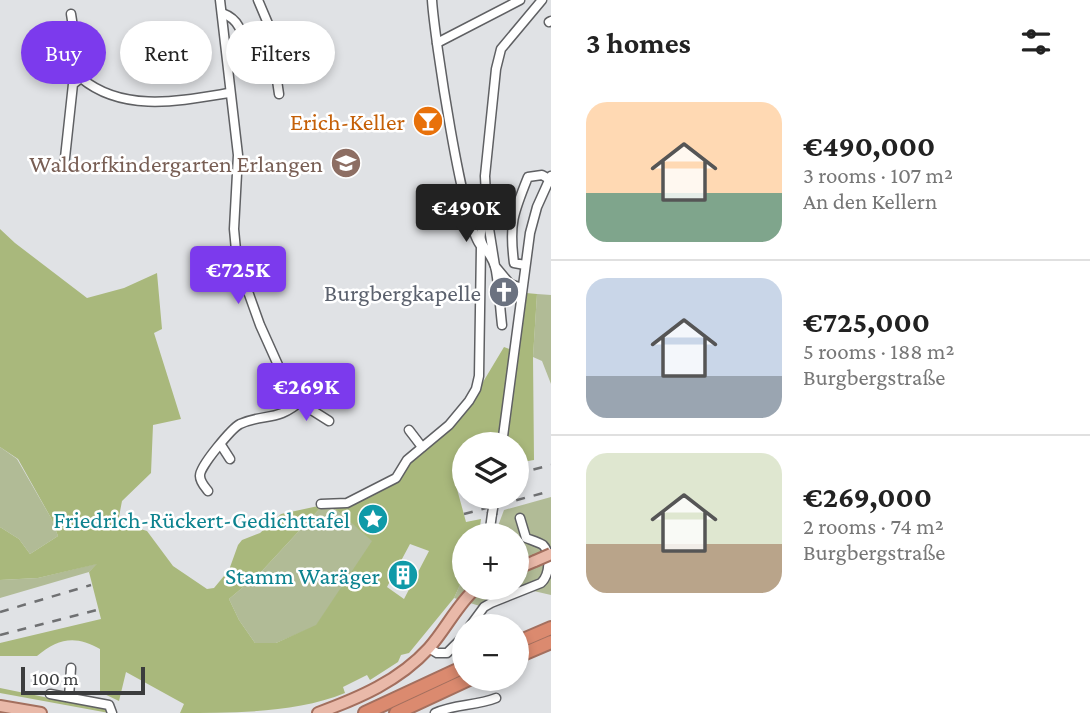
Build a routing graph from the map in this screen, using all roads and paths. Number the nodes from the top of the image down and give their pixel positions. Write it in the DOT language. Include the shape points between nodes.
graph roads {
  1 [pos="220,0"];
  2 [pos="258,0"];
  3 [pos="432,0"];
  4 [pos="542,0"];
  5 [pos="517,1"];
  6 [pos="222,13"];
  7 [pos="71,14"];
  8 [pos="72,21"];
  9 [pos="236,21"];
  10 [pos="267,21"];
  11 [pos="437,43"];
  12 [pos="74,84"];
  13 [pos="90,84"];
  14 [pos="277,84"];
  15 [pos="229,93"];
  16 [pos="279,94"];
  17 [pos="64,167"];
  18 [pos="550,178"];
  19 [pos="487,216"];
  20 [pos="481,246"];
  21 [pos="525,265"];
  22 [pos="495,266"];
  23 [pos="522,288"];
  24 [pos="502,326"];
  25 [pos="302,400"];
  26 [pos="329,421"];
  27 [pos="409,429"];
  28 [pos="504,432"];
  29 [pos="221,445"];
  30 [pos="422,447"];
  31 [pos="230,459"];
  32 [pos="208,491"];
  33 [pos="321,504"];
  34 [pos="520,518"];
  35 [pos="551,554"];
  36 [pos="529,564"];
  37 [pos="467,600"];
  38 [pos="479,614"];
  39 [pos="551,628"];
  40 [pos="529,637"];
  41 [pos="551,642"];
  42 [pos="429,648"];
  43 [pos="452,648"];
  44 [pos="529,651"];
  45 [pos="71,668"];
  46 [pos="452,673"];
  47 [pos="452,687"];
  48 [pos="50,694"];
  49 [pos="68,697"];
  50 [pos="496,698"];
  51 [pos="0,706"];
  52 [pos="41,713"];
  53 [pos="112,713"];
  54 [pos="318,713"];
  55 [pos="365,713"];
  56 [pos="396,713"];
  57 [pos="435,713"];
  1 -- 6 [label="street"];
  2 -- 10 [label="street"];
  3 -- 11 [label="street"];
  4 -- 19 [label="street" via="501,49 485,176"];
  5 -- 11 [label="street"];
  6 -- 9 [label="street"];
  6 -- 15 [label="street"];
  7 -- 8 [label="street"];
  11 -- 20 [label="street" via="461,183 472,231"];
  12 -- 17 [label="street"];
  13 -- 15 [label="street" via="103,92 156,103"];
  14 -- 16 [label="street"];
  15 -- 25 [label="street" via="237,155 237,261 276,364"];
  18 -- 21 [label="street" via="530,233"];
  18 -- 21 [label="street" via="528,177 515,210 510,233 514,263"];
  19 -- 20 [label="street"];
  19 -- 22 [label="street"];
  20 -- 22 [label="street"];
  20 -- 30 [label="street" via="476,389 449,425"];
  21 -- 23 [label="street"];
  22 -- 23 [label="street" via="510,284"];
  22 -- 24 [label="street"];
  23 -- 28 [label="street"];
  25 -- 26 [label="street"];
  25 -- 29 [label="street" via="290,411 239,425"];
  27 -- 30 [label="street"];
  29 -- 31 [label="street"];
  29 -- 32 [label="street" via="200,473"];
  30 -- 33 [label="street" via="396,478 378,489 347,503"];
  34 -- 38 [label="street" via="526,538 548,550 547,577 484,607"];
  35 -- 36 [label="main road, bridge"];
  37 -- 42 [label="main road"];
  39 -- 40 [label="highway"];
  41 -- 44 [label="highway"];
  42 -- 43 [label="street" via="437,653"];
  42 -- 54 [label="main road" via="386,683"];
  45 -- 49 [label="street"];
  46 -- 55 [label="highway"];
  47 -- 56 [label="highway"];
  48 -- 49 [label="street"];
  49 -- 53 [label="street" via="108,705"];
  50 -- 57 [label="street"];
  51 -- 52 [label="main road"];
}
